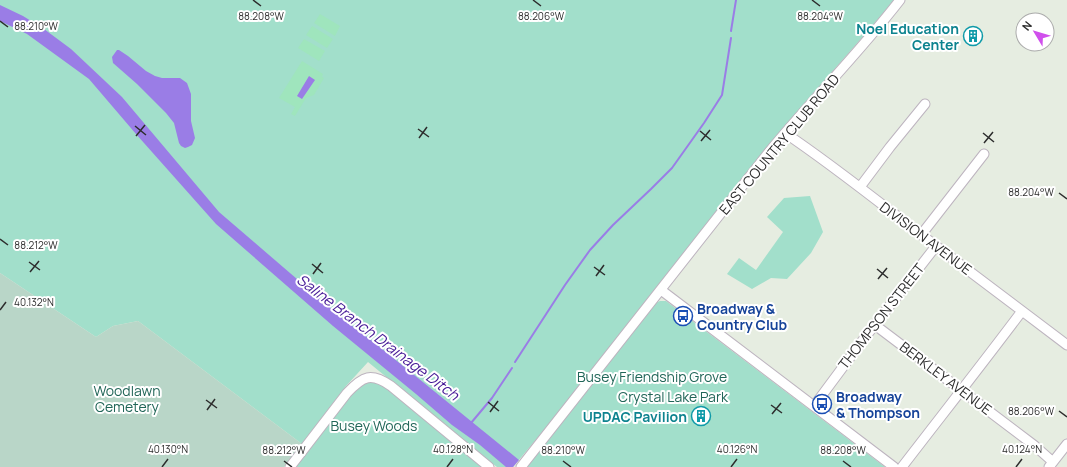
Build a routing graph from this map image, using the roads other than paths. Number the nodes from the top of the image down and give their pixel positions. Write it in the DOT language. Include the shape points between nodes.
graph roads {
  1 [pos="900,0"];
  2 [pos="925,104"];
  3 [pos="785,133"];
  4 [pos="984,154"];
  5 [pos="860,187"];
  6 [pos="921,234"];
  7 [pos="936,246"];
  8 [pos="661,290"];
  9 [pos="1022,311"];
  10 [pos="875,325"];
  11 [pos="1067,345"];
  12 [pos="961,390"];
  13 [pos="814,406"];
  14 [pos="1067,444"];
  15 [pos="1051,464"];
  16 [pos="522,465"];
  17 [pos="290,467"];
  18 [pos="490,467"];
  19 [pos="894,467"];
  20 [pos="902,467"];
  1 -- 3 [label="street, EAST COUNTRY CLUB ROAD"];
  2 -- 5 [label="street"];
  3 -- 5 [label="street, DIVISION AVENUE"];
  3 -- 8 [label="street, EAST COUNTRY CLUB ROAD"];
  4 -- 6 [label="street"];
  5 -- 6 [label="street, DIVISION AVENUE"];
  6 -- 7 [label="street, DIVISION AVENUE"];
  7 -- 9 [label="street, DIVISION AVENUE"];
  7 -- 10 [label="street, THOMPSON STREET"];
  8 -- 13 [label="street"];
  8 -- 16 [label="street, EAST COUNTRY CLUB ROAD"];
  9 -- 11 [label="street, DIVISION AVENUE"];
  9 -- 12 [label="street"];
  10 -- 12 [label="street, BERKLEY AVENUE"];
  10 -- 13 [label="street, THOMPSON STREET"];
  12 -- 15 [label="street, BERKLEY AVENUE" via="1035,446"];
  12 -- 20 [label="street"];
  13 -- 19 [label="street"];
  14 -- 15 [label="street"];
  17 -- 18 [label="street" via="351,388 361,380 374,377 391,386"];
}
